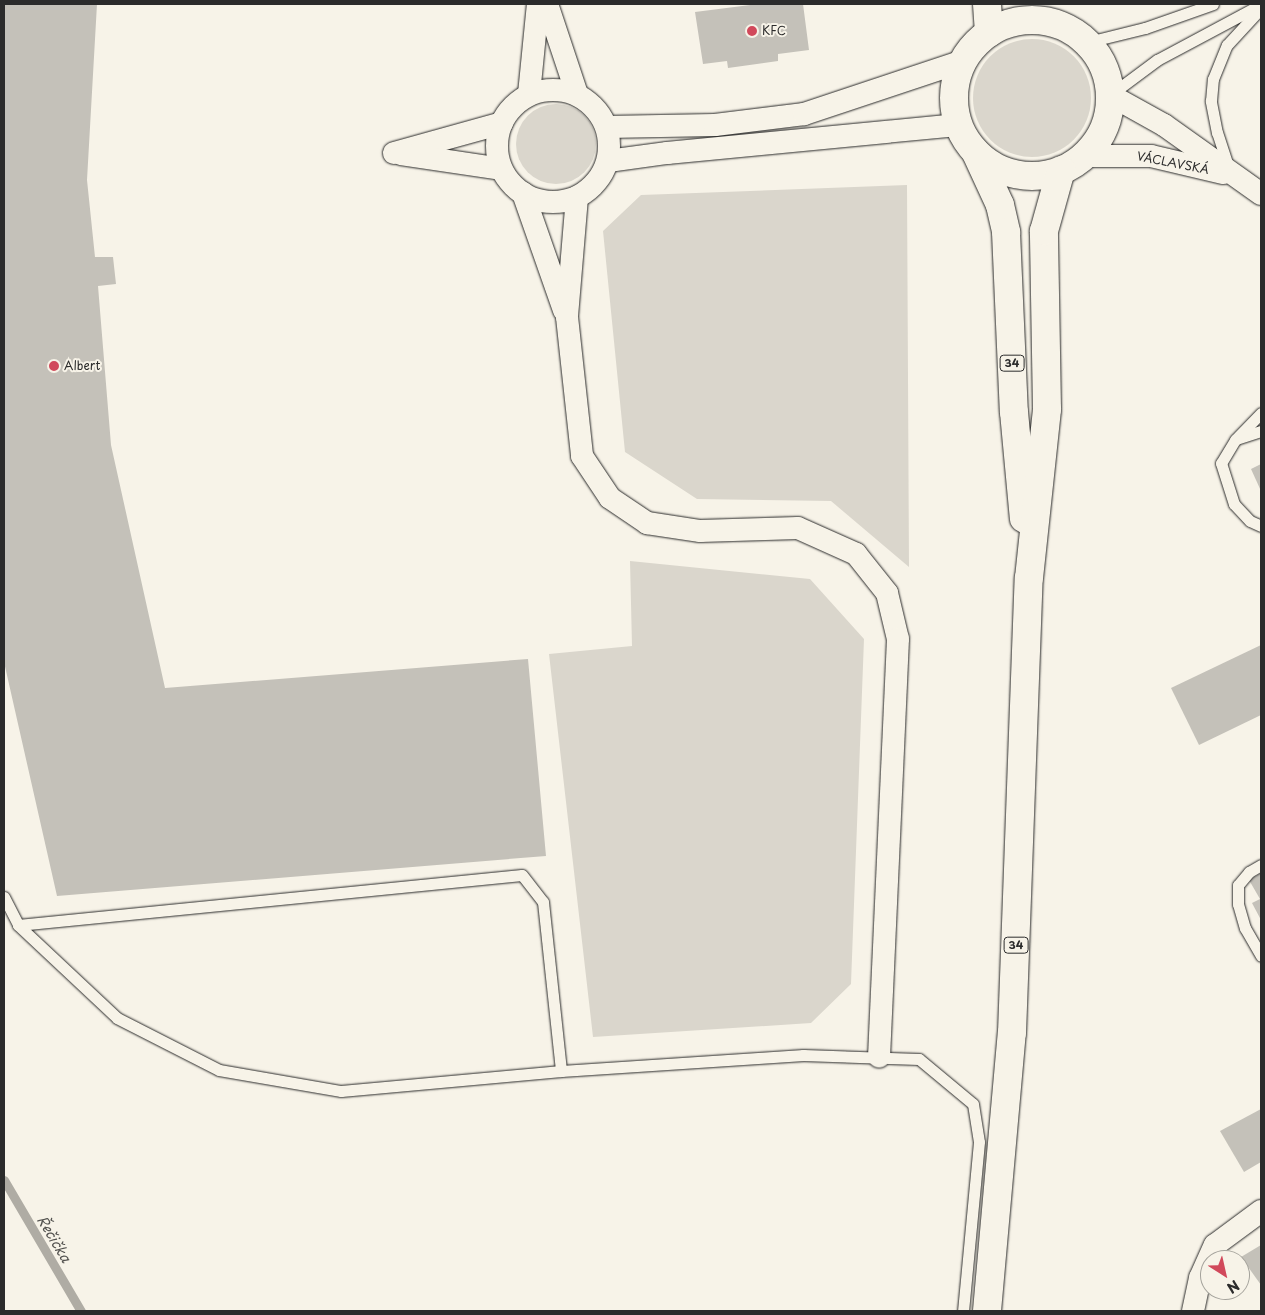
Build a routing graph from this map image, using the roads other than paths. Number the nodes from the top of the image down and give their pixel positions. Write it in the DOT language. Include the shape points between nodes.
graph roads {
  1 [pos="538,4"];
  2 [pos="547,4"];
  3 [pos="987,4"];
  4 [pos="1213,4"];
  5 [pos="1261,4"];
  6 [pos="1261,8"];
  7 [pos="1052,14"];
  8 [pos="989,32"];
  9 [pos="1088,42"];
  10 [pos="963,60"];
  11 [pos="529,94"];
  12 [pos="577,94"];
  13 [pos="1110,95"];
  14 [pos="502,123"];
  15 [pos="958,125"];
  16 [pos="607,127"];
  17 [pos="976,153"];
  18 [pos="1084,156"];
  19 [pos="608,161"];
  20 [pos="502,169"];
  21 [pos="1061,170"];
  22 [pos="1232,175"];
  23 [pos="523,194"];
  24 [pos="1261,194"];
  25 [pos="577,197"];
  26 [pos="567,317"];
  27 [pos="1261,413"];
  28 [pos="1261,431"];
  29 [pos="1235,440"];
  30 [pos="1261,526"];
  31 [pos="1029,578"];
  32 [pos="1261,865"];
  33 [pos="4,897"];
  34 [pos="18,924"];
  35 [pos="1261,956"];
  36 [pos="879,1058"];
  37 [pos="561,1071"];
  38 [pos="1261,1211"];
  39 [pos="963,1311"];
  40 [pos="987,1311"];
  41 [pos="1193,1311"];
  1 -- 11 [label="street"];
  2 -- 12 [label="street"];
  3 -- 8 [label="main road"];
  4 -- 9 [label="lane" via="1145,28"];
  5 -- 13 [label="lane" via="1157,60"];
  6 -- 22 [label="lane" via="1227,45 1213,79 1210,101"];
  7 -- 8 [label="main road"];
  7 -- 9 [label="main road"];
  8 -- 10 [label="main road"];
  9 -- 13 [label="main road" via="1102,62"];
  10 -- 15 [label="main road" via="954,92"];
  10 -- 16 [label="street" via="804,114 715,125"];
  11 -- 12 [label="street" via="553,89"];
  11 -- 14 [label="street" via="512,106"];
  12 -- 16 [label="street" via="590,102"];
  13 -- 18 [label="main road" via="1101,135"];
  13 -- 22 [label="street, VÁCLAVSKÁ" via="1164,125"];
  14 -- 20 [label="street" via="496,146"];
  14 -- 20 [label="street" via="394,153"];
  15 -- 17 [label="main road"];
  15 -- 19 [label="street"];
  16 -- 19 [label="street"];
  17 -- 21 [label="main road" via="1004,171 1021,175 1034,176"];
  17 -- 31 [label="main road, 34" via="1000,205 1006,232 1014,412"];
  18 -- 21 [label="main road"];
  18 -- 22 [label="street, VÁCLAVSKÁ" via="1151,156"];
  19 -- 25 [label="street" via="590,188"];
  20 -- 23 [label="street"];
  21 -- 31 [label="main road, 34" via="1044,231 1047,409"];
  22 -- 24 [label="street, VÁCLAVSKÁ"];
  23 -- 25 [label="street" via="540,201 559,202"];
  23 -- 26 [label="street"];
  25 -- 26 [label="street"];
  26 -- 36 [label="street" via="582,456 610,498 647,523 700,531 798,528 856,554 887,593 898,639"];
  27 -- 29 [label="lane"];
  28 -- 29 [label="lane"];
  29 -- 30 [label="lane" via="1221,463 1227,489 1234,504 1250,521"];
  31 -- 40 [label="main road, 34" via="1012,1033"];
  32 -- 35 [label="lane" via="1249,872 1238,885 1238,904 1245,928"];
  33 -- 34 [label="lane"];
  34 -- 37 [label="lane" via="117,1018 219,1070 341,1091"];
  34 -- 37 [label="lane" via="522,875 543,902"];
  36 -- 37 [label="lane" via="803,1055"];
  36 -- 39 [label="lane" via="919,1058 973,1104 979,1142"];
  38 -- 41 [label="street" via="1215,1245 1200,1278"];
}
